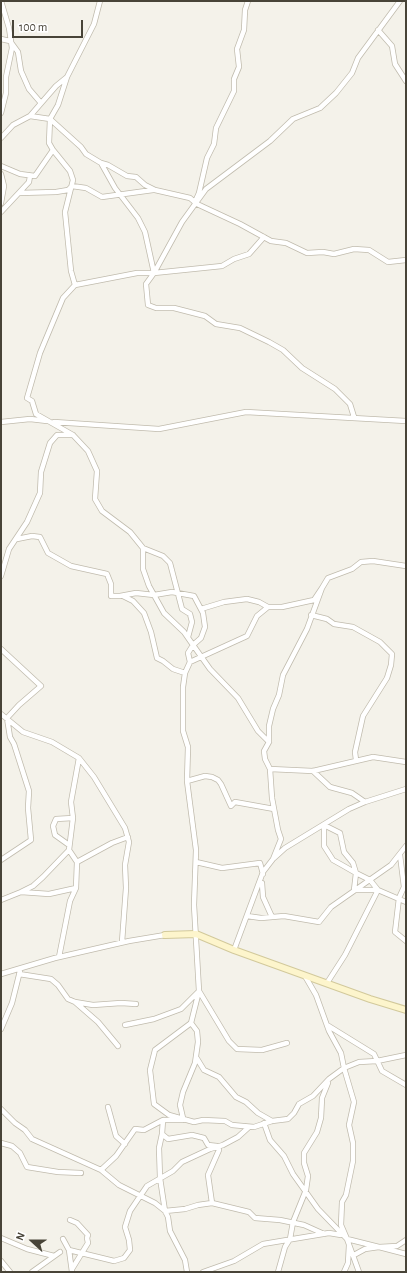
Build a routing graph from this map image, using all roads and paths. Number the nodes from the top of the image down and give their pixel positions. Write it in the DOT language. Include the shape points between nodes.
graph roads {
  1 [pos="1,1"];
  2 [pos="100,1"];
  3 [pos="248,1"];
  4 [pos="400,1"];
  5 [pos="378,30"];
  6 [pos="1,39"];
  7 [pos="10,41"];
  8 [pos="67,77"];
  9 [pos="406,81"];
  10 [pos="42,103"];
  11 [pos="1,113"];
  12 [pos="30,116"];
  13 [pos="50,119"];
  14 [pos="1,138"];
  15 [pos="53,150"];
  16 [pos="101,163"];
  17 [pos="1,166"];
  18 [pos="1,174"];
  19 [pos="30,176"];
  20 [pos="72,186"];
  21 [pos="154,190"];
  22 [pos="19,193"];
  23 [pos="119,194"];
  24 [pos="1,203"];
  25 [pos="196,203"];
  26 [pos="1,212"];
  27 [pos="264,237"];
  28 [pos="406,260"];
  29 [pos="154,273"];
  30 [pos="75,285"];
  31 [pos="354,417"];
  32 [pos="406,421"];
  33 [pos="1,422"];
  34 [pos="52,422"];
  35 [pos="74,435"];
  36 [pos="17,539"];
  37 [pos="143,548"];
  38 [pos="406,566"];
  39 [pos="1,576"];
  40 [pos="322,588"];
  41 [pos="177,592"];
  42 [pos="154,595"];
  43 [pos="124,596"];
  44 [pos="268,607"];
  45 [pos="202,609"];
  46 [pos="311,615"];
  47 [pos="188,637"];
  48 [pos="193,645"];
  49 [pos="1,649"];
  50 [pos="201,656"];
  51 [pos="190,662"];
  52 [pos="185,673"];
  53 [pos="1,714"];
  54 [pos="7,718"];
  55 [pos="269,742"];
  56 [pos="79,758"];
  57 [pos="356,760"];
  58 [pos="406,762"];
  59 [pos="270,769"];
  60 [pos="313,771"];
  61 [pos="187,781"];
  62 [pos="406,789"];
  63 [pos="365,802"];
  64 [pos="274,809"];
  65 [pos="73,818"];
  66 [pos="324,825"];
  67 [pos="128,837"];
  68 [pos="69,847"];
  69 [pos="405,850"];
  70 [pos="400,856"];
  71 [pos="273,859"];
  72 [pos="1,860"];
  73 [pos="78,862"];
  74 [pos="196,862"];
  75 [pos="263,872"];
  76 [pos="356,873"];
  77 [pos="370,880"];
  78 [pos="76,888"];
  79 [pos="354,890"];
  80 [pos="378,890"];
  81 [pos="21,892"];
  82 [pos="399,898"];
  83 [pos="1,900"];
  84 [pos="406,902"];
  85 [pos="247,916"];
  86 [pos="272,917"];
  87 [pos="196,934"];
  88 [pos="165,935"];
  89 [pos="122,942"];
  90 [pos="406,942"];
  91 [pos="234,950"];
  92 [pos="59,957"];
  93 [pos="21,968"];
  94 [pos="1,974"];
  95 [pos="19,974"];
  96 [pos="305,976"];
  97 [pos="327,984"];
  98 [pos="199,991"];
  99 [pos="75,1002"];
  100 [pos="136,1004"];
  101 [pos="406,1010"];
  102 [pos="191,1023"];
  103 [pos="326,1024"];
  104 [pos="125,1026"];
  105 [pos="1,1029"];
  106 [pos="288,1043"];
  107 [pos="118,1046"];
  108 [pos="406,1055"];
  109 [pos="196,1057"];
  110 [pos="377,1061"];
  111 [pos="344,1068"];
  112 [pos="329,1079"];
  113 [pos="406,1085"];
  114 [pos="108,1107"];
  115 [pos="1,1109"];
  116 [pos="185,1119"];
  117 [pos="162,1120"];
  118 [pos="272,1121"];
  119 [pos="264,1123"];
  120 [pos="249,1127"];
  121 [pos="162,1134"];
  122 [pos="1,1143"];
  123 [pos="125,1144"];
  124 [pos="217,1146"];
  125 [pos="101,1170"];
  126 [pos="81,1173"];
  127 [pos="160,1178"];
  128 [pos="306,1190"];
  129 [pos="140,1196"];
  130 [pos="212,1204"];
  131 [pos="165,1211"];
  132 [pos="70,1220"];
  133 [pos="293,1222"];
  134 [pos="324,1234"];
  135 [pos="341,1235"];
  136 [pos="1,1238"];
  137 [pos="63,1239"];
  138 [pos="290,1239"];
  139 [pos="406,1240"];
  140 [pos="348,1241"];
  141 [pos="379,1247"];
  142 [pos="69,1250"];
  143 [pos="60,1252"];
  144 [pos="81,1253"];
  145 [pos="406,1254"];
  146 [pos="354,1255"];
  147 [pos="54,1256"];
  148 [pos="1,1261"];
  149 [pos="72,1270"];
  150 [pos="10,1272"];
  151 [pos="32,1272"];
  152 [pos="187,1272"];
  153 [pos="203,1272"];
  154 [pos="278,1272"];
  155 [pos="344,1272"];
  156 [pos="359,1272"];
  1 -- 7 [label="street"];
  2 -- 8 [label="street" via="94,24"];
  3 -- 25 [label="street" via="244,30 237,49 239,67 234,79 234,91 216,128 214,144 207,158"];
  4 -- 5 [label="street"];
  5 -- 9 [label="street" via="392,46 395,64"];
  5 -- 25 [label="street" via="358,58 352,73 336,93 320,108 293,119 270,141 206,189"];
  6 -- 7 [label="street"];
  7 -- 10 [label="street" via="18,52 21,71 29,89"];
  7 -- 11 [label="street" via="12,48"];
  8 -- 10 [label="street"];
  8 -- 13 [label="street" via="58,105"];
  10 -- 12 [label="street"];
  12 -- 13 [label="street"];
  12 -- 14 [label="street" via="13,125"];
  13 -- 15 [label="street" via="49,143"];
  13 -- 16 [label="street" via="86,154"];
  15 -- 19 [label="street" via="35,176"];
  15 -- 20 [label="street" via="70,171 74,180"];
  16 -- 21 [label="street" via="127,176 136,177"];
  16 -- 23 [label="street"];
  17 -- 19 [label="street"];
  18 -- 24 [label="street" via="4,186"];
  19 -- 22 [label="street" via="29,182"];
  20 -- 22 [label="street" via="68,190 56,192"];
  20 -- 23 [label="street" via="86,188 102,197"];
  20 -- 30 [label="street" via="65,212 71,271"];
  21 -- 23 [label="street"];
  21 -- 25 [label="street" via="190,198"];
  22 -- 26 [label="street"];
  23 -- 29 [label="street" via="138,218 145,232"];
  25 -- 27 [label="street"];
  25 -- 29 [label="street" via="182,222"];
  27 -- 28 [label="street" via="307,253 334,254 369,250 388,262"];
  27 -- 29 [label="street" via="249,254 222,266"];
  29 -- 30 [label="street"];
  29 -- 31 [label="street" via="146,284 148,305 205,316 216,324 240,328 269,342 283,350 302,368 335,389 350,404"];
  30 -- 34 [label="street" via="63,298 55,315 40,353 27,398 32,401 36,414"];
  31 -- 32 [label="street"];
  31 -- 34 [label="street" via="246,412 159,429"];
  33 -- 34 [label="street" via="30,419"];
  34 -- 35 [label="street"];
  35 -- 36 [label="street" via="57,435 50,443 41,472 40,493"];
  35 -- 37 [label="street" via="88,451 97,472 95,499 102,511 130,532"];
  36 -- 39 [label="street" via="9,548"];
  36 -- 43 [label="street" via="40,537 48,553 71,566 107,574 111,584 111,596"];
  37 -- 41 [label="street" via="163,556 170,563"];
  37 -- 42 [label="street" via="143,569"];
  38 -- 40 [label="street" via="388,562 361,562 352,569 328,578"];
  40 -- 44 [label="street" via="314,600 282,607"];
  40 -- 46 [label="street"];
  41 -- 42 [label="street"];
  41 -- 45 [label="street" via="194,596"];
  41 -- 47 [label="street" via="182,609 190,614 192,622"];
  42 -- 43 [label="street" via="136,593"];
  42 -- 47 [label="street" via="164,613"];
  43 -- 52 [label="street" via="134,601 144,613 157,658 173,669"];
  44 -- 45 [label="street" via="247,599 224,602"];
  44 -- 50 [label="street" via="257,616 247,636"];
  45 -- 48 [label="street" via="205,627 201,638"];
  46 -- 55 [label="street" via="307,629 283,675 269,726"];
  46 -- 57 [label="street" via="353,628 380,642 392,654 387,678 363,716 355,752"];
  47 -- 48 [label="street"];
  48 -- 50 [label="street"];
  48 -- 51 [label="street" via="188,653"];
  49 -- 54 [label="street" via="41,686"];
  50 -- 51 [label="street"];
  50 -- 55 [label="street" via="238,698 258,731"];
  51 -- 52 [label="street"];
  52 -- 61 [label="street" via="183,731 188,747"];
  53 -- 54 [label="street"];
  54 -- 56 [label="street" via="23,732 52,742"];
  54 -- 72 [label="street" via="10,737 29,791 28,808 32,840"];
  55 -- 59 [label="street" via="264,751"];
  56 -- 65 [label="street" via="72,802"];
  56 -- 67 [label="street" via="112,804"];
  57 -- 58 [label="street" via="373,756"];
  57 -- 60 [label="street"];
  59 -- 60 [label="street"];
  59 -- 64 [label="street"];
  60 -- 63 [label="street" via="330,786 352,793"];
  61 -- 64 [label="street" via="205,776 212,777 221,784 231,806 236,802"];
  61 -- 74 [label="street"];
  62 -- 63 [label="street"];
  63 -- 66 [label="street"];
  64 -- 71 [label="street" via="281,839"];
  65 -- 68 [label="street"];
  65 -- 68 [label="street" via="56,819 53,826 55,835"];
  66 -- 71 [label="street" via="285,848"];
  66 -- 76 [label="street" via="340,833 344,852 353,863"];
  66 -- 76 [label="street" via="326,851 333,860"];
  67 -- 73 [label="street"];
  67 -- 89 [label="street"];
  68 -- 73 [label="street"];
  68 -- 81 [label="street" via="44,876"];
  69 -- 70 [label="street"];
  70 -- 77 [label="street"];
  70 -- 82 [label="street" via="404,886"];
  71 -- 75 [label="street"];
  73 -- 78 [label="street"];
  74 -- 75 [label="street" via="222,868 260,863"];
  74 -- 87 [label="street"];
  75 -- 85 [label="street"];
  75 -- 86 [label="street" via="261,888"];
  76 -- 77 [label="street"];
  76 -- 79 [label="street"];
  77 -- 79 [label="street"];
  77 -- 80 [label="street"];
  78 -- 81 [label="street" via="49,894"];
  78 -- 92 [label="street" via="70,900"];
  79 -- 80 [label="street"];
  79 -- 86 [label="street" via="331,908 319,922 284,916"];
  80 -- 82 [label="street"];
  80 -- 97 [label="street"];
  81 -- 83 [label="street"];
  82 -- 84 [label="street"];
  82 -- 90 [label="street" via="395,932"];
  85 -- 86 [label="street"];
  85 -- 91 [label="street"];
  87 -- 88 [label="main road"];
  87 -- 91 [label="main road"];
  87 -- 98 [label="street"];
  88 -- 89 [label="street"];
  89 -- 92 [label="street"];
  91 -- 96 [label="main road"];
  92 -- 93 [label="street"];
  93 -- 94 [label="street"];
  93 -- 95 [label="street"];
  95 -- 99 [label="street" via="50,979 68,999"];
  95 -- 105 [label="street" via="12,1003"];
  96 -- 97 [label="main road"];
  96 -- 103 [label="street" via="316,995"];
  97 -- 101 [label="main road"];
  98 -- 102 [label="street"];
  98 -- 104 [label="street" via="181,1009"];
  98 -- 106 [label="street" via="229,1041 237,1049 262,1050"];
  99 -- 100 [label="street" via="93,1005"];
  99 -- 107 [label="street" via="98,1022"];
  102 -- 109 [label="street" via="197,1031"];
  102 -- 116 [label="street" via="155,1050 150,1070 154,1104 169,1115"];
  103 -- 110 [label="street" via="374,1054"];
  103 -- 111 [label="street" via="341,1053"];
  108 -- 110 [label="street"];
  109 -- 116 [label="street" via="190,1078 182,1092 180,1105"];
  109 -- 118 [label="street" via="204,1070 219,1077 236,1097"];
  110 -- 111 [label="street" via="359,1062"];
  110 -- 113 [label="street" via="382,1071"];
  111 -- 112 [label="street"];
  111 -- 140 [label="street" via="354,1102 349,1125 353,1161 346,1195 342,1202 341,1225"];
  112 -- 118 [label="street" via="313,1096 299,1104 288,1119"];
  112 -- 128 [label="street" via="322,1098 317,1132 304,1153 308,1176"];
  114 -- 123 [label="street" via="116,1136"];
  115 -- 125 [label="street" via="32,1139"];
  116 -- 117 [label="street"];
  116 -- 120 [label="street" via="194,1122 225,1121 232,1125"];
  117 -- 121 [label="street"];
  117 -- 123 [label="street" via="144,1130 135,1129"];
  118 -- 119 [label="street"];
  119 -- 120 [label="street"];
  119 -- 128 [label="street" via="270,1140"];
  120 -- 124 [label="street" via="238,1137"];
  121 -- 124 [label="street" via="168,1140 192,1135 204,1138 208,1145"];
  121 -- 127 [label="street" via="159,1148"];
  122 -- 126 [label="street" via="12,1146 20,1153 27,1167"];
  123 -- 125 [label="street"];
  124 -- 127 [label="street" via="182,1162 174,1171"];
  124 -- 130 [label="street" via="219,1150 208,1174"];
  125 -- 129 [label="street" via="119,1185"];
  127 -- 129 [label="street" via="147,1186"];
  127 -- 131 [label="street"];
  128 -- 133 [label="street"];
  128 -- 135 [label="street" via="318,1209"];
  129 -- 131 [label="street"];
  129 -- 144 [label="street" via="130,1211 125,1227 130,1240 127,1256 114,1261"];
  130 -- 131 [label="street" via="198,1204 185,1209"];
  130 -- 133 [label="street" via="249,1212 255,1218"];
  131 -- 152 [label="street" via="170,1231 185,1260"];
  132 -- 144 [label="street" via="78,1223 88,1235 88,1243"];
  133 -- 134 [label="street"];
  133 -- 138 [label="street"];
  134 -- 135 [label="street"];
  134 -- 138 [label="street"];
  135 -- 140 [label="street"];
  136 -- 147 [label="street" via="27,1249"];
  137 -- 142 [label="street"];
  138 -- 153 [label="street" via="262,1244 234,1261"];
  138 -- 154 [label="street"];
  139 -- 141 [label="street" via="397,1246"];
  140 -- 141 [label="street"];
  140 -- 146 [label="street"];
  140 -- 155 [label="street" via="348,1263"];
  141 -- 145 [label="street"];
  141 -- 146 [label="street" via="365,1249"];
  142 -- 144 [label="street"];
  142 -- 149 [label="street"];
  143 -- 147 [label="street"];
  144 -- 149 [label="street"];
  146 -- 156 [label="street"];
  147 -- 151 [label="street"];
  148 -- 150 [label="street"];
}
